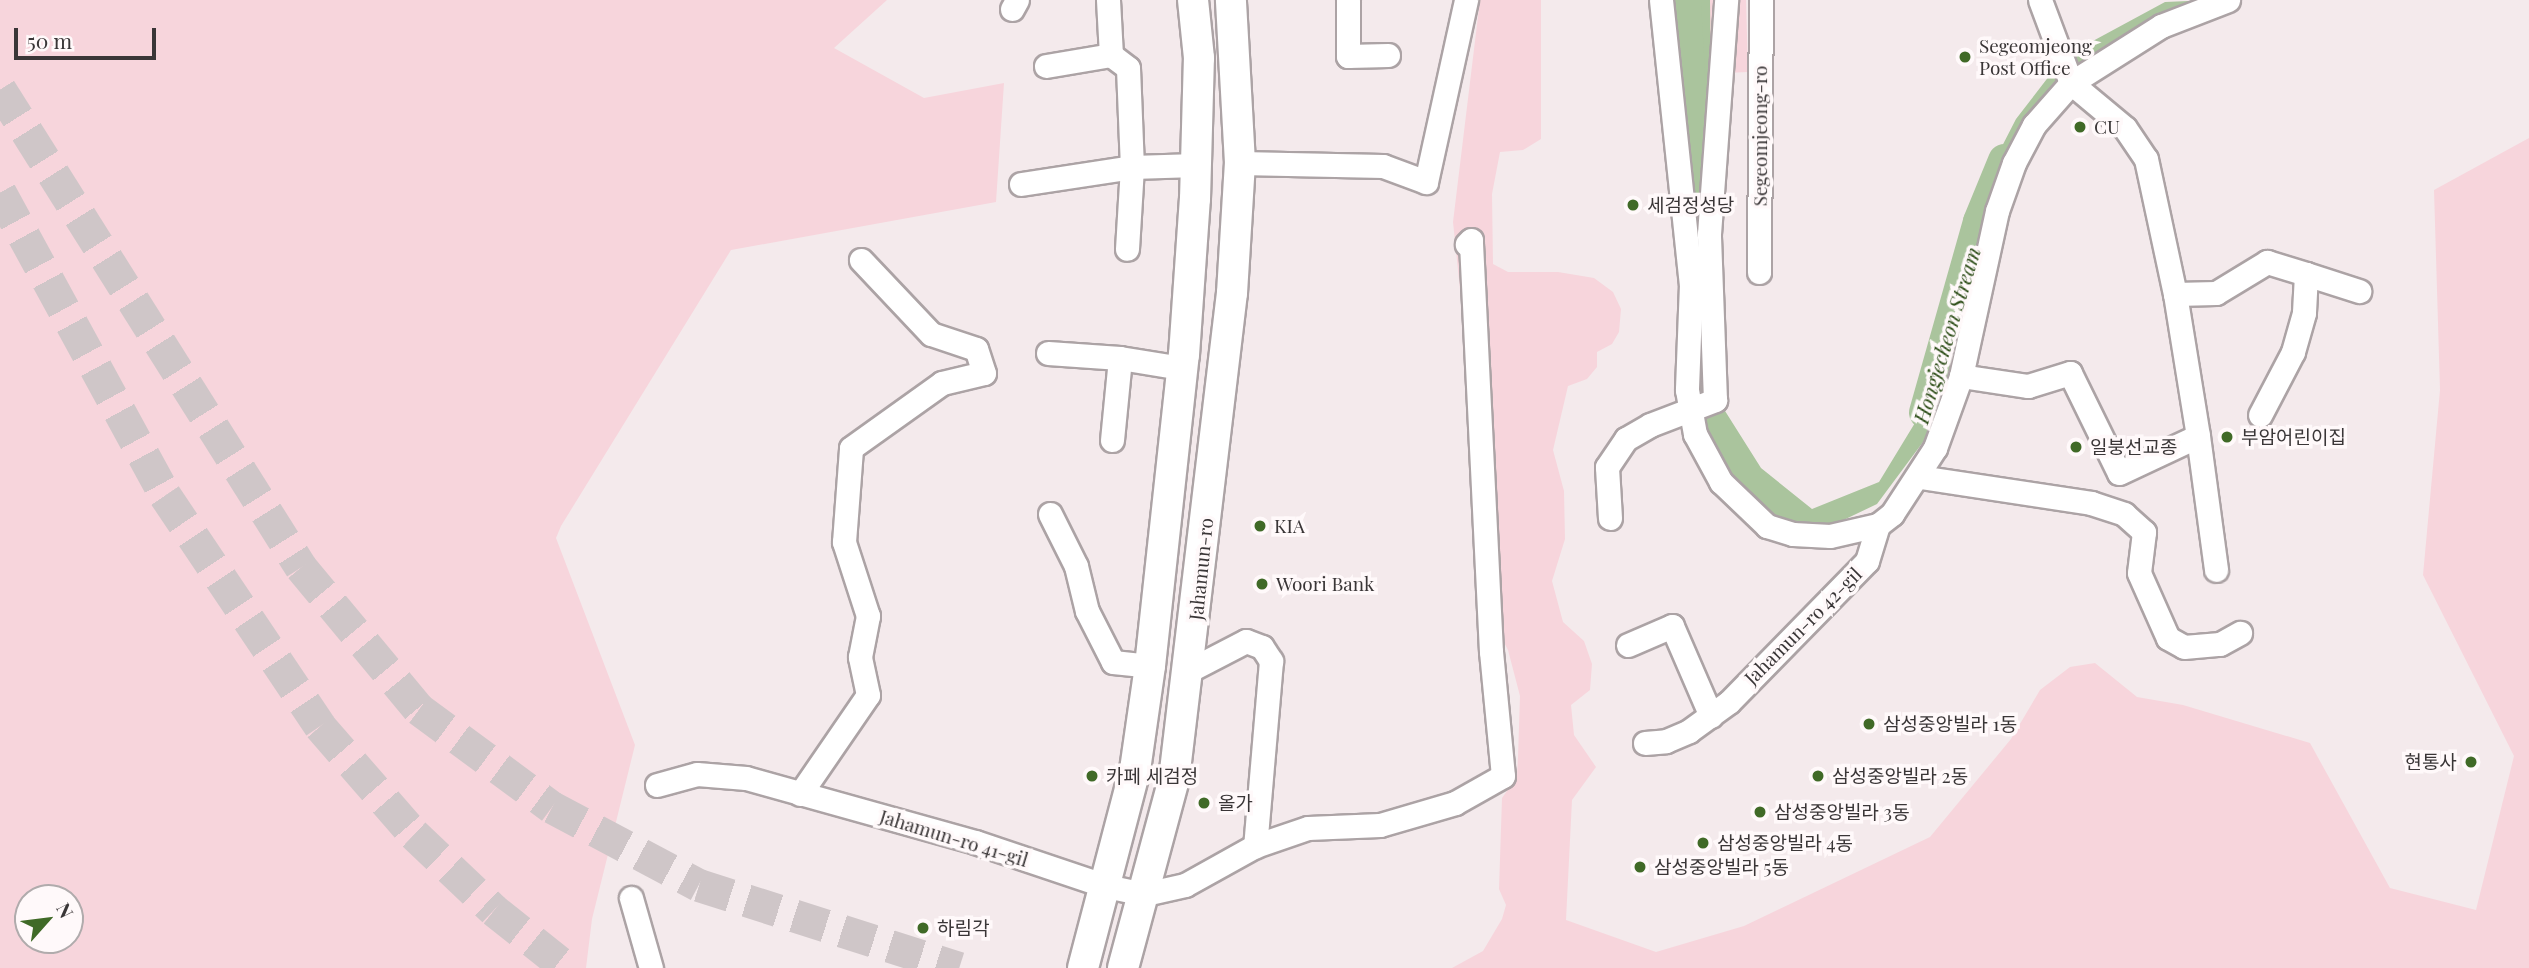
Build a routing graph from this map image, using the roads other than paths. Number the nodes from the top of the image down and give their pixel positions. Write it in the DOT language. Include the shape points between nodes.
graph roads {
  1 [pos="1108,0"];
  2 [pos="1193,0"];
  3 [pos="1231,0"];
  4 [pos="1348,0"];
  5 [pos="1466,0"];
  6 [pos="1661,0"];
  7 [pos="1726,0"];
  8 [pos="1761,0"];
  9 [pos="2040,0"];
  10 [pos="2228,0"];
  11 [pos="1111,55"];
  12 [pos="1388,55"];
  13 [pos="1046,66"];
  14 [pos="2071,83"];
  15 [pos="1240,163"];
  16 [pos="1196,165"];
  17 [pos="1132,167"];
  18 [pos="1021,184"];
  19 [pos="1467,244"];
  20 [pos="1127,249"];
  21 [pos="861,260"];
  22 [pos="1759,272"];
  23 [pos="2306,274"];
  24 [pos="2359,291"];
  25 [pos="2175,294"];
  26 [pos="1048,353"];
  27 [pos="1120,358"];
  28 [pos="1182,368"];
  29 [pos="1961,376"];
  30 [pos="1688,409"];
  31 [pos="2260,415"];
  32 [pos="2198,436"];
  33 [pos="1112,440"];
  34 [pos="1920,477"];
  35 [pos="1050,514"];
  36 [pos="1610,518"];
  37 [pos="1878,525"];
  38 [pos="2216,570"];
  39 [pos="2241,633"];
  40 [pos="1628,645"];
  41 [pos="1150,666"];
  42 [pos="1190,670"];
  43 [pos="1711,716"];
  44 [pos="1645,743"];
  45 [pos="657,785"];
  46 [pos="800,794"];
  47 [pos="1255,846"];
  48 [pos="1106,886"];
  49 [pos="1145,894"];
  50 [pos="631,898"];
  51 [pos="651,968"];
  52 [pos="1083,968"];
  53 [pos="1123,968"];
  1 -- 11 [label="street"];
  2 -- 16 [label="main road, Jahamun-ro" via="1199,58"];
  3 -- 15 [label="main road, Jahamun-ro"];
  4 -- 12 [label="street" via="1348,56"];
  5 -- 15 [label="street" via="1426,182 1383,166"];
  6 -- 30 [label="street" via="1691,284"];
  7 -- 30 [label="street" via="1709,234 1716,400"];
  8 -- 22 [label="street, Segeomjeong-ro"];
  9 -- 14 [label="street"];
  10 -- 14 [label="street" via="2161,26"];
  11 -- 13 [label="street"];
  11 -- 17 [label="street" via="1128,68"];
  14 -- 25 [label="street" via="2125,128 2146,159"];
  14 -- 29 [label="street" via="2034,125 2014,163 1997,211"];
  15 -- 42 [label="main road, Jahamun-ro" via="1232,293"];
  16 -- 17 [label="street"];
  16 -- 28 [label="main road, Jahamun-ro"];
  17 -- 18 [label="street"];
  17 -- 20 [label="street"];
  19 -- 47 [label="street" via="1471,240 1491,652 1503,776 1455,803 1380,825 1308,828"];
  21 -- 46 [label="street" via="931,334 975,349 984,373 943,383 851,448 844,542 868,617 860,657 868,695"];
  23 -- 24 [label="street"];
  23 -- 25 [label="street" via="2267,262 2216,293"];
  23 -- 31 [label="street" via="2304,313 2293,352"];
  25 -- 32 [label="street"];
  26 -- 27 [label="street"];
  27 -- 28 [label="street"];
  27 -- 33 [label="street"];
  28 -- 41 [label="main road, Jahamun-ro"];
  29 -- 32 [label="street" via="2028,386 2070,373 2119,473"];
  29 -- 34 [label="street"];
  30 -- 36 [label="street" via="1626,439 1607,467"];
  30 -- 37 [label="street" via="1695,434 1721,482 1767,526 1793,534 1830,536"];
  32 -- 38 [label="street"];
  34 -- 37 [label="street"];
  34 -- 39 [label="street" via="2091,503 2124,514 2144,532 2139,573 2168,638 2184,647 2220,644"];
  35 -- 41 [label="street" via="1076,566 1087,611 1113,662"];
  37 -- 43 [label="street, Jahamun-ro 42-gil" via="1867,561"];
  40 -- 43 [label="street" via="1672,626"];
  41 -- 48 [label="main road, Jahamun-ro" via="1135,770"];
  42 -- 47 [label="street" via="1246,641 1262,647 1270,661"];
  42 -- 49 [label="main road, Jahamun-ro" via="1174,779"];
  43 -- 44 [label="street, Jahamun-ro 42-gil" via="1666,741"];
  45 -- 46 [label="street, Jahamun-ro 41-gil" via="697,774 746,778"];
  46 -- 48 [label="street, Jahamun-ro 41-gil" via="975,842"];
  47 -- 49 [label="street" via="1185,885"];
  48 -- 49 [label="street, Jahamun-ro 41-gil"];
  48 -- 52 [label="main road, Jahamun-ro"];
  49 -- 53 [label="main road, Jahamun-ro"];
  50 -- 51 [label="street"];
}
